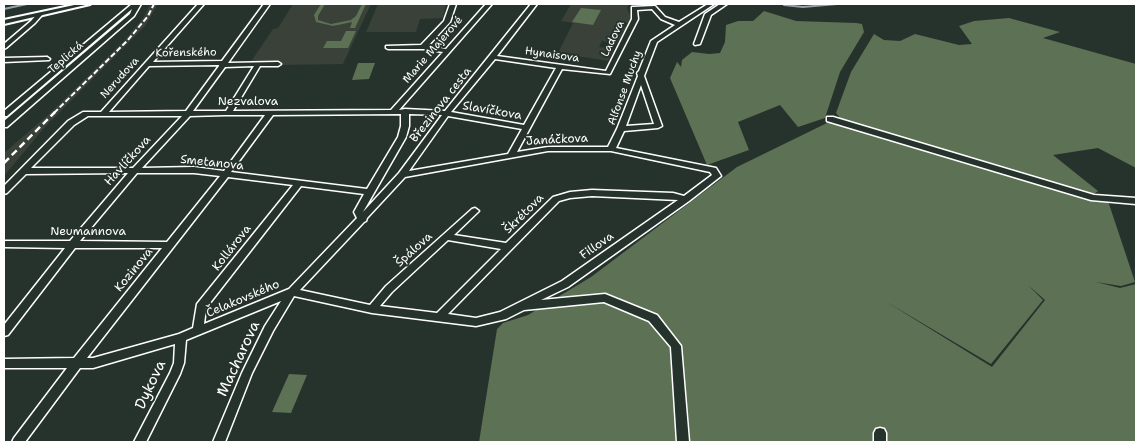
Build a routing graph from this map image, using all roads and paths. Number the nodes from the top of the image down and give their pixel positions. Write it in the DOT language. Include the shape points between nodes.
graph roads {
  1 [pos="87,4"];
  2 [pos="137,4"];
  3 [pos="201,4"];
  4 [pos="267,4"];
  5 [pos="452,4"];
  6 [pos="489,4"];
  7 [pos="534,4"];
  8 [pos="710,4"];
  9 [pos="724,4"];
  10 [pos="658,12"];
  11 [pos="39,15"];
  12 [pos="4,22"];
  13 [pos="679,24"];
  14 [pos="697,44"];
  15 [pos="423,46"];
  16 [pos="4,47"];
  17 [pos="388,47"];
  18 [pos="447,50"];
  19 [pos="493,57"];
  20 [pos="48,59"];
  21 [pos="4,60"];
  22 [pos="148,64"];
  23 [pos="223,64"];
  24 [pos="278,64"];
  25 [pos="258,65"];
  26 [pos="560,67"];
  27 [pos="608,73"];
  28 [pos="640,73"];
  29 [pos="394,111"];
  30 [pos="405,111"];
  31 [pos="188,113"];
  32 [pos="102,114"];
  33 [pos="228,114"];
  34 [pos="270,114"];
  35 [pos="446,114"];
  36 [pos="4,116"];
  37 [pos="12,117"];
  38 [pos="830,119"];
  39 [pos="4,125"];
  40 [pos="527,128"];
  41 [pos="621,129"];
  42 [pos="611,149"];
  43 [pos="512,154"];
  44 [pos="135,170"];
  45 [pos="713,170"];
  46 [pos="23,172"];
  47 [pos="402,174"];
  48 [pos="225,175"];
  49 [pos="298,184"];
  50 [pos="4,192"];
  51 [pos="368,192"];
  52 [pos="686,199"];
  53 [pos="1136,201"];
  54 [pos="475,211"];
  55 [pos="362,219"];
  56 [pos="448,237"];
  57 [pos="4,244"];
  58 [pos="73,244"];
  59 [pos="171,245"];
  60 [pos="508,247"];
  61 [pos="292,292"];
  62 [pos="520,306"];
  63 [pos="372,309"];
  64 [pos="438,318"];
  65 [pos="198,331"];
  66 [pos="4,332"];
  67 [pos="181,338"];
  68 [pos="4,363"];
  69 [pos="77,363"];
  70 [pos="18,442"];
  71 [pos="140,442"];
  72 [pos="219,442"];
  73 [pos="683,442"];
  1 -- 11 [label="street"];
  2 -- 36 [label="street, Teplická"];
  2 -- 37 [label="street, Teplická" via="132,15"];
  3 -- 22 [label="street, Nerudova"];
  4 -- 23 [label="street, Havlíčkova"];
  5 -- 15 [label="street" via="447,22"];
  6 -- 18 [label="street, Marie Majerové"];
  7 -- 19 [label="street, Březinova cesta"];
  8 -- 13 [label="street, Alfonse Muchy"];
  9 -- 14 [label="street" via="708,14"];
  10 -- 13 [label="street, Ladova" via="663,18"];
  10 -- 27 [label="street, Ladova" via="650,6 634,8 634,19"];
  11 -- 12 [label="street"];
  11 -- 16 [label="street"];
  13 -- 28 [label="street, Alfonse Muchy" via="654,41"];
  15 -- 17 [label="street"];
  15 -- 18 [label="street"];
  18 -- 29 [label="street, Marie Majerové"];
  19 -- 26 [label="street, Hynaisova"];
  19 -- 35 [label="street, Březinova cesta"];
  20 -- 21 [label="street"];
  22 -- 23 [label="street, Kořenského"];
  22 -- 32 [label="street, Nerudova"];
  23 -- 25 [label="street, Kořenského"];
  23 -- 31 [label="street, Havlíčkova"];
  24 -- 25 [label="street, Kořenského"];
  25 -- 33 [label="street"];
  26 -- 27 [label="street, Hynaisova"];
  26 -- 40 [label="street"];
  28 -- 41 [label="street, Alfonse Muchy"];
  28 -- 41 [label="street" via="658,126"];
  29 -- 30 [label="street, Slavíčkova"];
  29 -- 34 [label="street, Nezvalova"];
  30 -- 35 [label="street, Slavíčkova"];
  30 -- 51 [label="street" via="406,126 402,136"];
  31 -- 32 [label="street, Nezvalova"];
  31 -- 33 [label="street, Nezvalova"];
  31 -- 44 [label="street, Havlíčkova"];
  32 -- 46 [label="street, Nerudova" via="86,114 76,119"];
  33 -- 34 [label="street, Nezvalova"];
  34 -- 48 [label="street, Kozinova"];
  35 -- 40 [label="street, Slavíčkova"];
  35 -- 47 [label="street, Březinova cesta"];
  36 -- 37 [label="street"];
  37 -- 39 [label="street, Teplická"];
  38 -- 53 [label="street" via="1094,198"];
  40 -- 43 [label="street"];
  41 -- 42 [label="street, Alfonse Muchy"];
  42 -- 43 [label="street, Janáčkova" via="548,149"];
  42 -- 45 [label="street, Janáčkova"];
  43 -- 47 [label="street, Janáčkova"];
  44 -- 46 [label="street, Smetanova"];
  44 -- 48 [label="street, Smetanova" via="194,170"];
  44 -- 58 [label="street, Havlíčkova"];
  45 -- 52 [label="street, Fillova" via="717,176"];
  46 -- 50 [label="street, Nerudova"];
  47 -- 55 [label="street, Březinova cesta"];
  48 -- 49 [label="street, Smetanova"];
  48 -- 59 [label="street, Kozinova"];
  49 -- 51 [label="street, Smetanova"];
  49 -- 65 [label="street, Kollárova" via="201,307"];
  51 -- 55 [label="street" via="358,212"];
  52 -- 60 [label="street, Škrétova" via="592,193 570,195 556,199"];
  52 -- 62 [label="street, Fillova" via="565,284"];
  54 -- 56 [label="street, Špálova"];
  55 -- 61 [label="street, Čelakovského"];
  56 -- 60 [label="street"];
  56 -- 63 [label="street, Špálova" via="389,289"];
  57 -- 58 [label="street, Neumannova"];
  58 -- 59 [label="street, Neumannova"];
  58 -- 66 [label="street, Havlíčkova"];
  59 -- 69 [label="street, Kozinova"];
  60 -- 64 [label="street, Škrétova"];
  61 -- 63 [label="street"];
  61 -- 65 [label="street, Čelakovského"];
  61 -- 72 [label="street, Macharova" via="251,364"];
  62 -- 64 [label="street, Fillova" via="502,316 476,322"];
  62 -- 73 [label="street" via="604,298 653,318 676,346"];
  63 -- 64 [label="street"];
  65 -- 67 [label="street, Čelakovského"];
  67 -- 69 [label="street, Čelakovského" via="93,363"];
  67 -- 71 [label="street, Dykova" via="175,374"];
  68 -- 69 [label="street"];
  69 -- 70 [label="street, Kozinova"];
}
